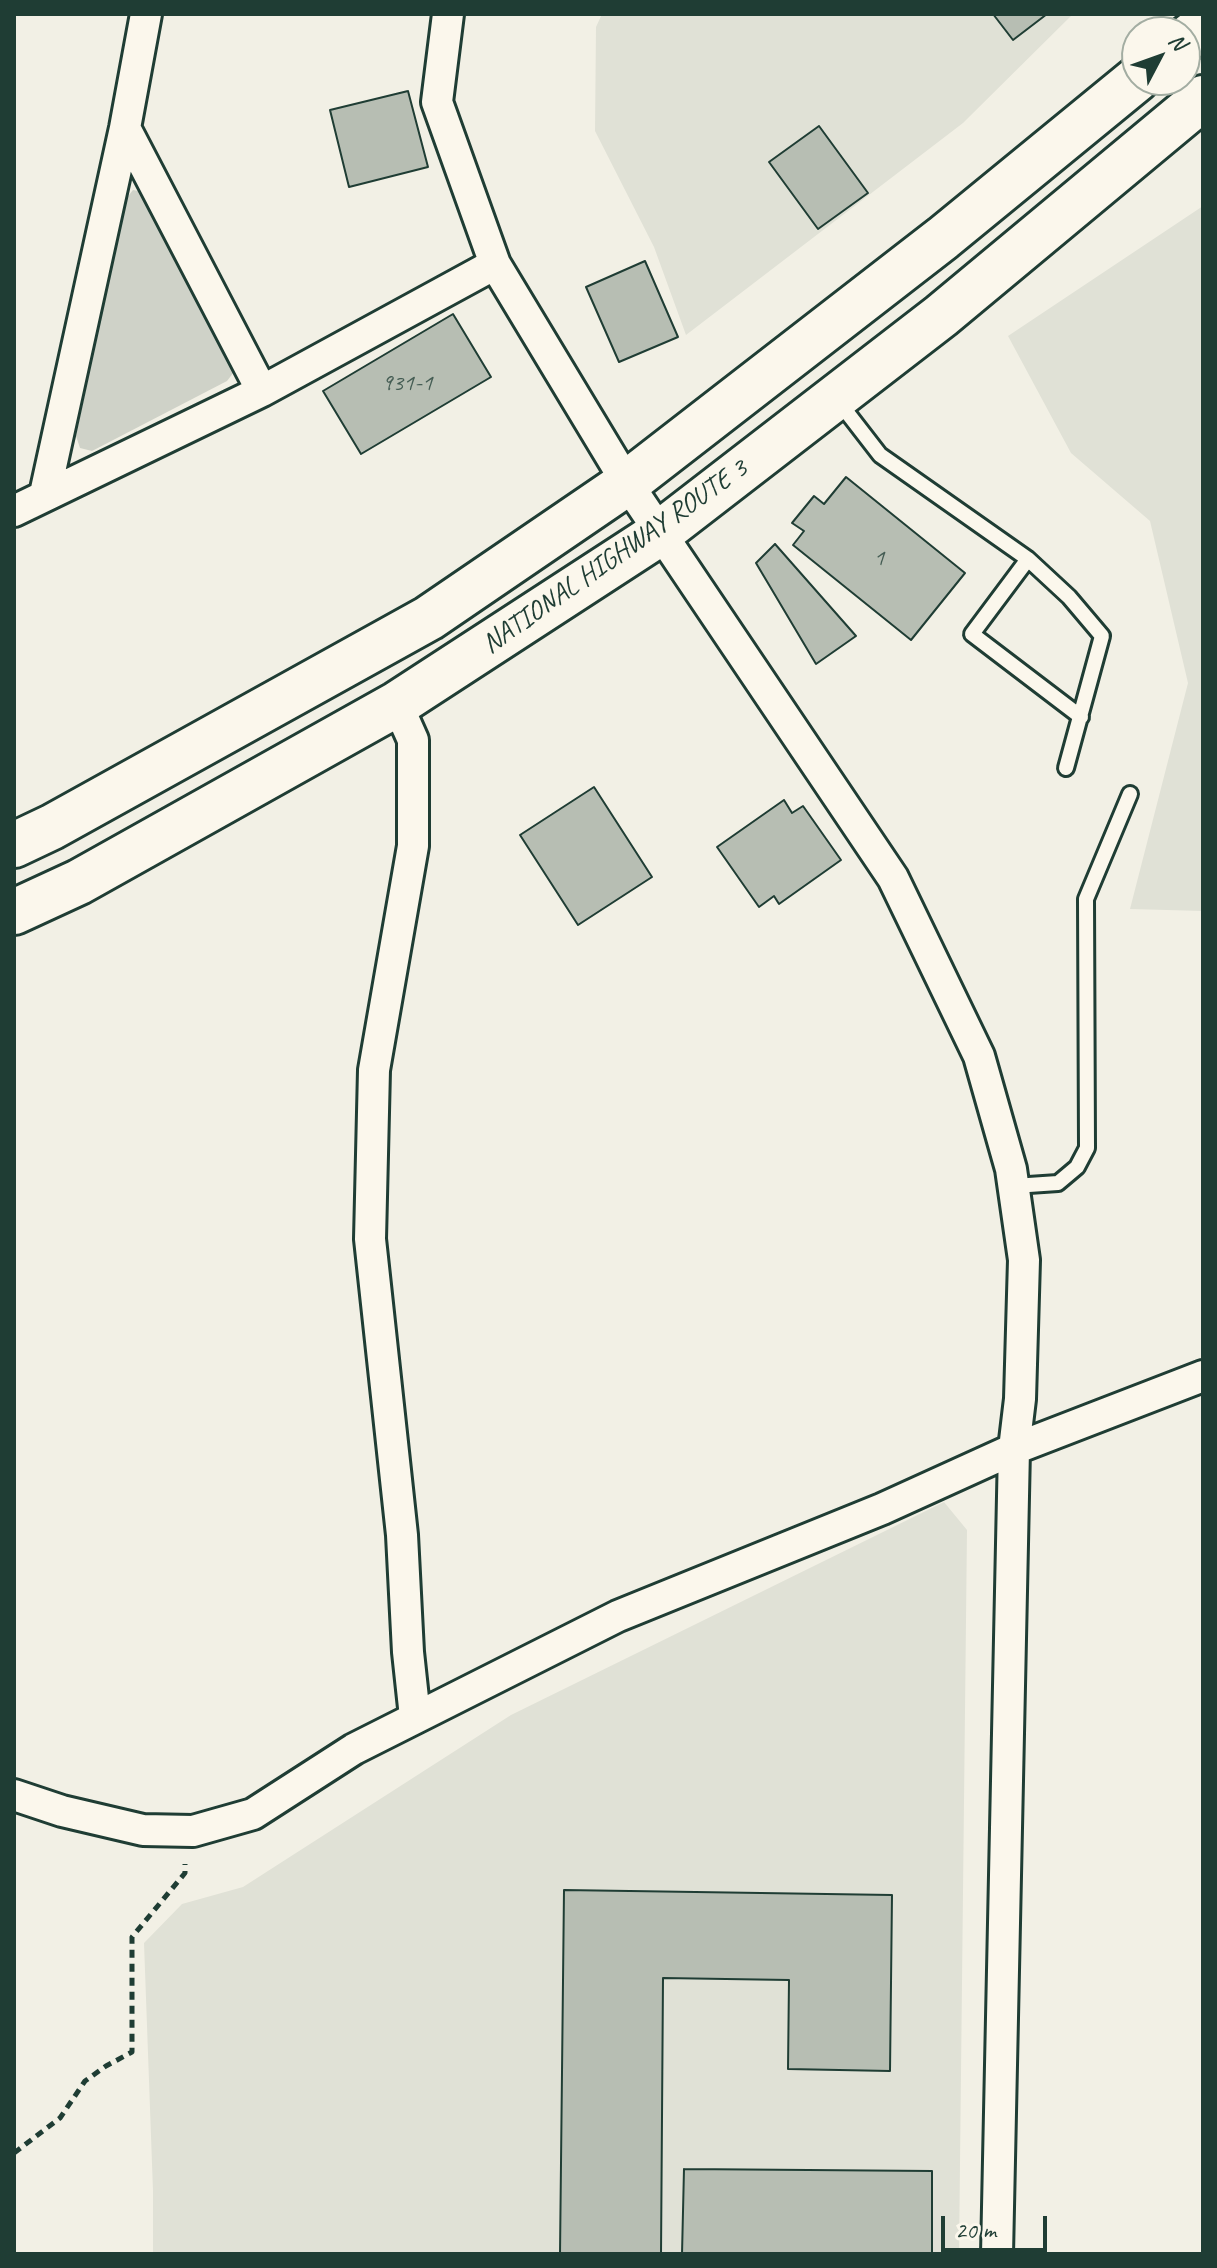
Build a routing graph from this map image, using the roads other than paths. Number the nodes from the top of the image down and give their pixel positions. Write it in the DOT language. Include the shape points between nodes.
graph roads {
  1 [pos="146,14"];
  2 [pos="448,14"];
  3 [pos="1121,92"];
  4 [pos="1203,98"];
  5 [pos="125,128"];
  6 [pos="495,264"];
  7 [pos="262,391"];
  8 [pos="836,399"];
  9 [pos="627,483"];
  10 [pos="45,494"];
  11 [pos="14,511"];
  12 [pos="660,533"];
  13 [pos="1028,559"];
  14 [pos="397,704"];
  15 [pos="1081,717"];
  16 [pos="1066,768"];
  17 [pos="1130,794"];
  18 [pos="14,845"];
  19 [pos="14,912"];
  20 [pos="1014,1186"];
  21 [pos="1203,1376"];
  22 [pos="1014,1449"];
  23 [pos="415,1717"];
  24 [pos="14,1795"];
  25 [pos="997,2254"];
  1 -- 5 [label="street"];
  2 -- 6 [label="street" via="437,102"];
  3 -- 9 [label="highway, NATIONAL HIGHWAY ROUTE 3"];
  4 -- 8 [label="highway, NATIONAL HIGHWAY ROUTE 3"];
  5 -- 7 [label="street"];
  5 -- 10 [label="street"];
  6 -- 7 [label="street"];
  6 -- 9 [label="street"];
  7 -- 10 [label="street"];
  8 -- 12 [label="highway, NATIONAL HIGHWAY ROUTE 3"];
  8 -- 13 [label="lane" via="880,455"];
  9 -- 12 [label="street"];
  9 -- 18 [label="highway, NATIONAL HIGHWAY ROUTE 3" via="429,618"];
  10 -- 11 [label="street"];
  12 -- 14 [label="highway, NATIONAL HIGHWAY ROUTE 3"];
  12 -- 20 [label="street" via="893,878 979,1056"];
  13 -- 15 [label="lane" via="1102,636"];
  13 -- 15 [label="lane" via="972,634"];
  14 -- 19 [label="highway, NATIONAL HIGHWAY ROUTE 3" via="79,882"];
  14 -- 23 [label="street" via="413,740 413,846 374,1070 370,1239 402,1535"];
  15 -- 16 [label="lane"];
  17 -- 20 [label="lane" via="1086,899 1087,1148 1077,1167 1058,1183"];
  20 -- 22 [label="street" via="1024,1260"];
  21 -- 22 [label="street"];
  22 -- 23 [label="street" via="618,1616"];
  22 -- 25 [label="street"];
  23 -- 24 [label="street" via="253,1814 193,1831 143,1830"];
}
